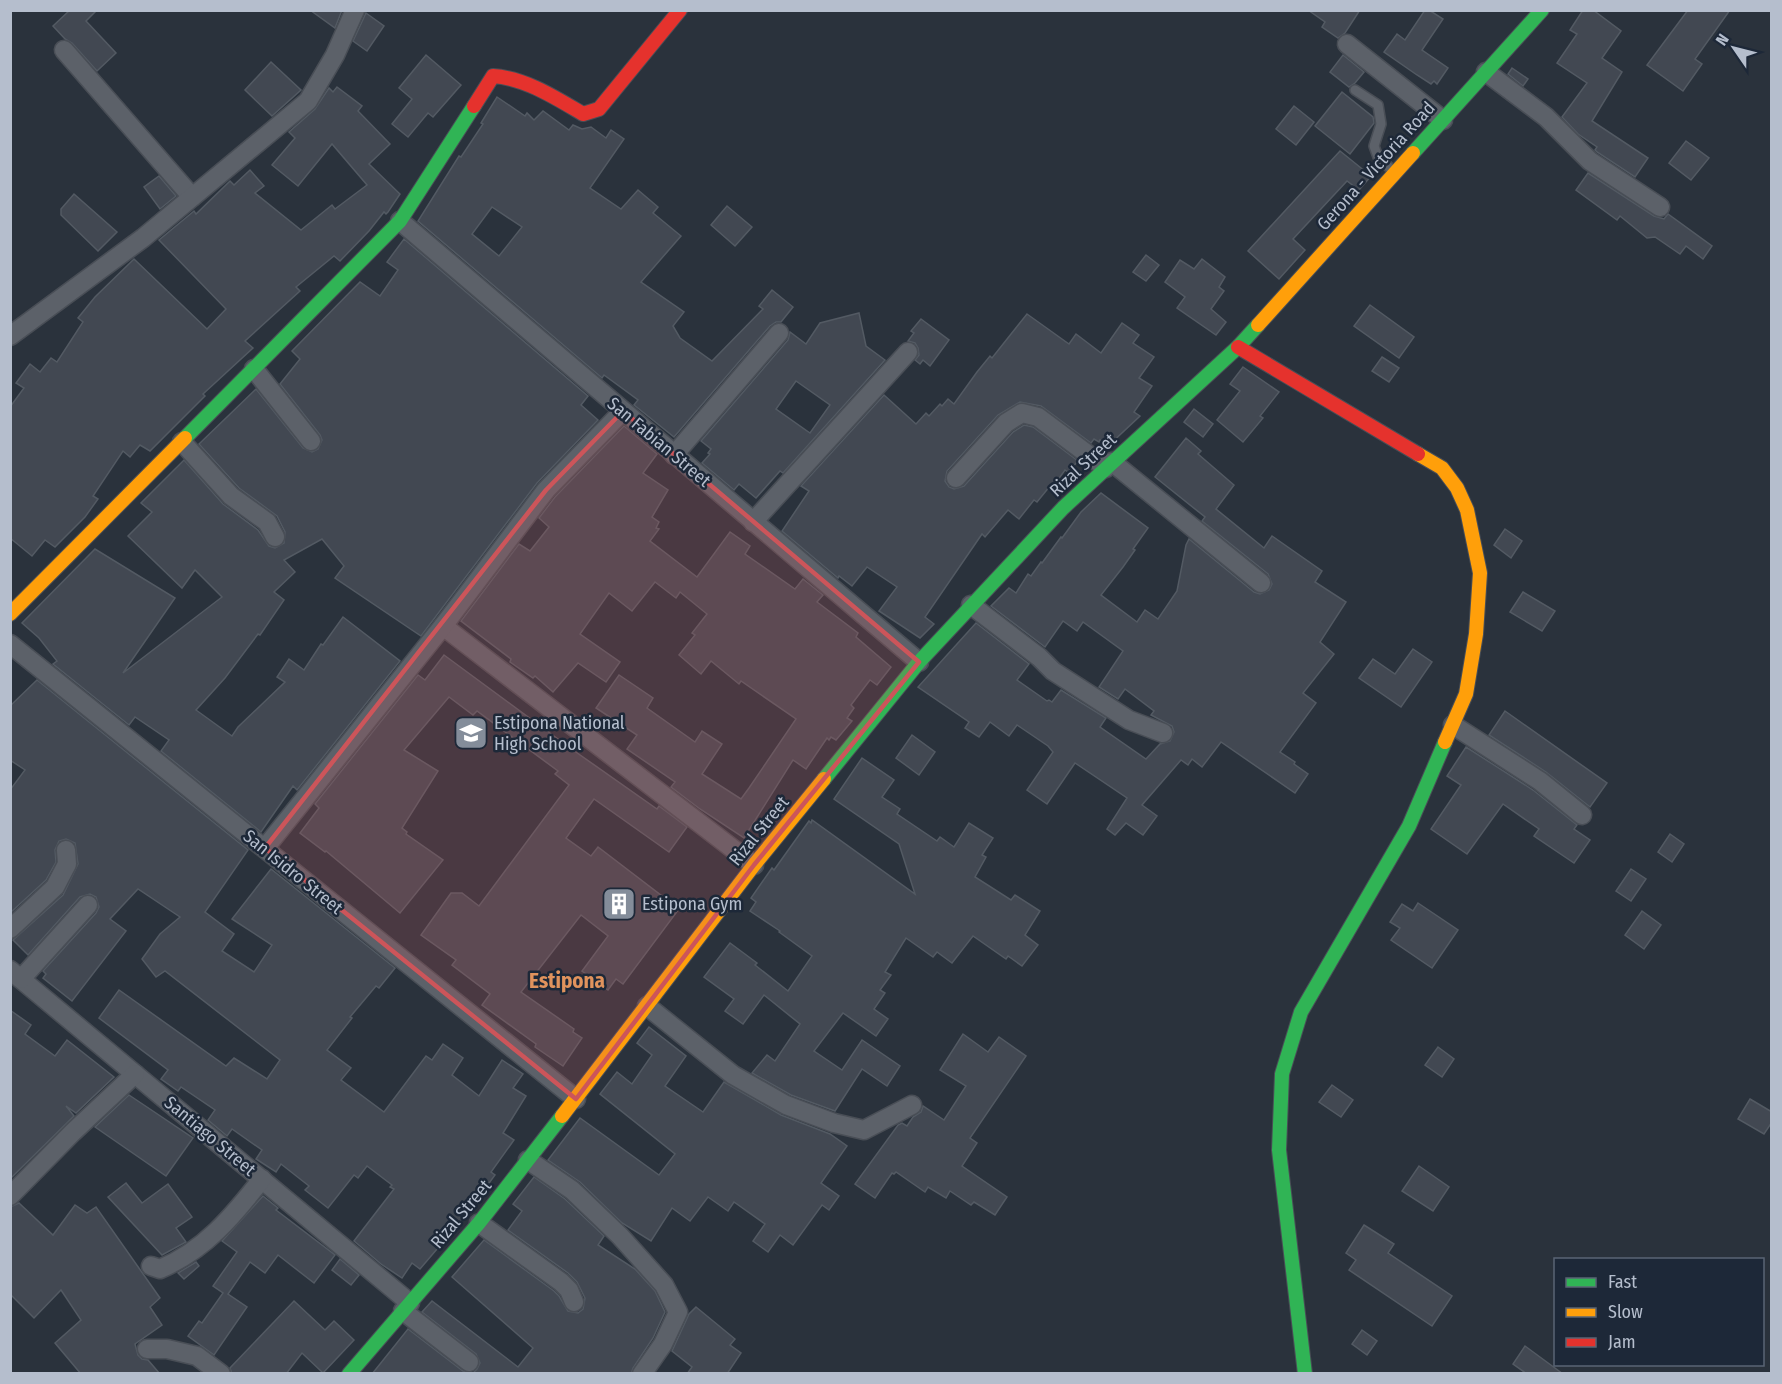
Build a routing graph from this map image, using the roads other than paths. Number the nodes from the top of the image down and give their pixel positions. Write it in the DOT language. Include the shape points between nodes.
graph roads {
  1 [pos="355,10"];
  2 [pos="680,10"];
  3 [pos="1542,10"];
  4 [pos="1347,44"];
  5 [pos="64,50"];
  6 [pos="1486,72"];
  7 [pos="1355,90"];
  8 [pos="1443,120"];
  9 [pos="1395,172"];
  10 [pos="192,197"];
  11 [pos="1660,207"];
  12 [pos="400,221"];
  13 [pos="779,333"];
  14 [pos="10,336"];
  15 [pos="1238,346"];
  16 [pos="908,351"];
  17 [pos="254,369"];
  18 [pos="623,411"];
  19 [pos="310,441"];
  20 [pos="182,442"];
  21 [pos="674,455"];
  22 [pos="1109,465"];
  23 [pos="956,478"];
  24 [pos="753,522"];
  25 [pos="275,537"];
  26 [pos="1261,583"];
  27 [pos="971,605"];
  28 [pos="10,614"];
  29 [pos="443,626"];
  30 [pos="10,644"];
  31 [pos="919,662"];
  32 [pos="1453,725"];
  33 [pos="1163,732"];
  34 [pos="1582,815"];
  35 [pos="265,848"];
  36 [pos="66,850"];
  37 [pos="754,865"];
  38 [pos="88,905"];
  39 [pos="10,929"];
  40 [pos="16,975"];
  41 [pos="647,1006"];
  42 [pos="135,1074"];
  43 [pos="576,1099"];
  44 [pos="912,1105"];
  45 [pos="528,1160"];
  46 [pos="262,1179"];
  47 [pos="10,1196"];
  48 [pos="479,1223"];
  49 [pos="151,1266"];
  50 [pos="574,1302"];
  51 [pos="406,1307"];
  52 [pos="147,1349"];
  53 [pos="470,1362"];
  54 [pos="221,1374"];
  55 [pos="349,1374"];
  56 [pos="642,1374"];
  57 [pos="1305,1374"];
  1 -- 10 [label="street" via="308,101"];
  2 -- 12 [label="street" via="599,109 583,114 517,81 494,76"];
  3 -- 6 [label="street, Gerona - Victoria Road"];
  4 -- 8 [label="street"];
  5 -- 10 [label="street"];
  6 -- 8 [label="street, Gerona - Victoria Road"];
  6 -- 11 [label="street" via="1546,117 1590,161"];
  7 -- 9 [label="lane" via="1378,105 1381,124 1374,146 1378,157"];
  8 -- 9 [label="street, Gerona - Victoria Road"];
  9 -- 15 [label="street, Gerona - Victoria Road"];
  10 -- 14 [label="street"];
  12 -- 17 [label="street"];
  12 -- 18 [label="street, San Fabian Street"];
  13 -- 21 [label="street"];
  15 -- 22 [label="street, Rizal Street"];
  15 -- 32 [label="street" via="1442,468 1457,488 1467,510 1480,573 1476,634 1466,694"];
  16 -- 24 [label="street"];
  17 -- 19 [label="street"];
  17 -- 20 [label="street"];
  18 -- 21 [label="street, San Fabian Street"];
  18 -- 29 [label="street" via="546,490"];
  20 -- 25 [label="street" via="231,496 267,522"];
  20 -- 28 [label="street"];
  21 -- 24 [label="street, San Fabian Street"];
  22 -- 23 [label="street" via="1038,417 1022,413 1006,423"];
  22 -- 26 [label="street"];
  22 -- 27 [label="street, Rizal Street"];
  24 -- 31 [label="street, San Fabian Street"];
  27 -- 31 [label="street, Rizal Street"];
  27 -- 33 [label="street" via="1053,671 1129,720"];
  29 -- 35 [label="street"];
  29 -- 37 [label="street"];
  30 -- 35 [label="street, San Isidro Street"];
  31 -- 37 [label="street, Rizal Street"];
  32 -- 34 [label="street" via="1540,781"];
  32 -- 57 [label="street" via="1409,826 1301,1012 1281,1074 1279,1150"];
  35 -- 43 [label="street, San Isidro Street"];
  36 -- 39 [label="street" via="67,864 55,887"];
  37 -- 41 [label="street, Rizal Street"];
  38 -- 40 [label="street"];
  40 -- 42 [label="street, Santiago Street"];
  41 -- 43 [label="street, Rizal Street"];
  41 -- 44 [label="street" via="733,1075 786,1105 834,1123 864,1130"];
  42 -- 46 [label="street, Santiago Street"];
  42 -- 47 [label="street"];
  43 -- 45 [label="street, Rizal Street"];
  45 -- 48 [label="street, Rizal Street"];
  45 -- 56 [label="street" via="572,1190 664,1285 678,1312 663,1344"];
  46 -- 49 [label="street" via="210,1239 174,1263 160,1269"];
  46 -- 51 [label="street, Santiago Street"];
  48 -- 50 [label="street" via="561,1282"];
  48 -- 51 [label="street, Rizal Street"];
  51 -- 53 [label="street, Santiago Street"];
  51 -- 55 [label="street, Rizal Street"];
  52 -- 54 [label="street" via="197,1356"];
}
